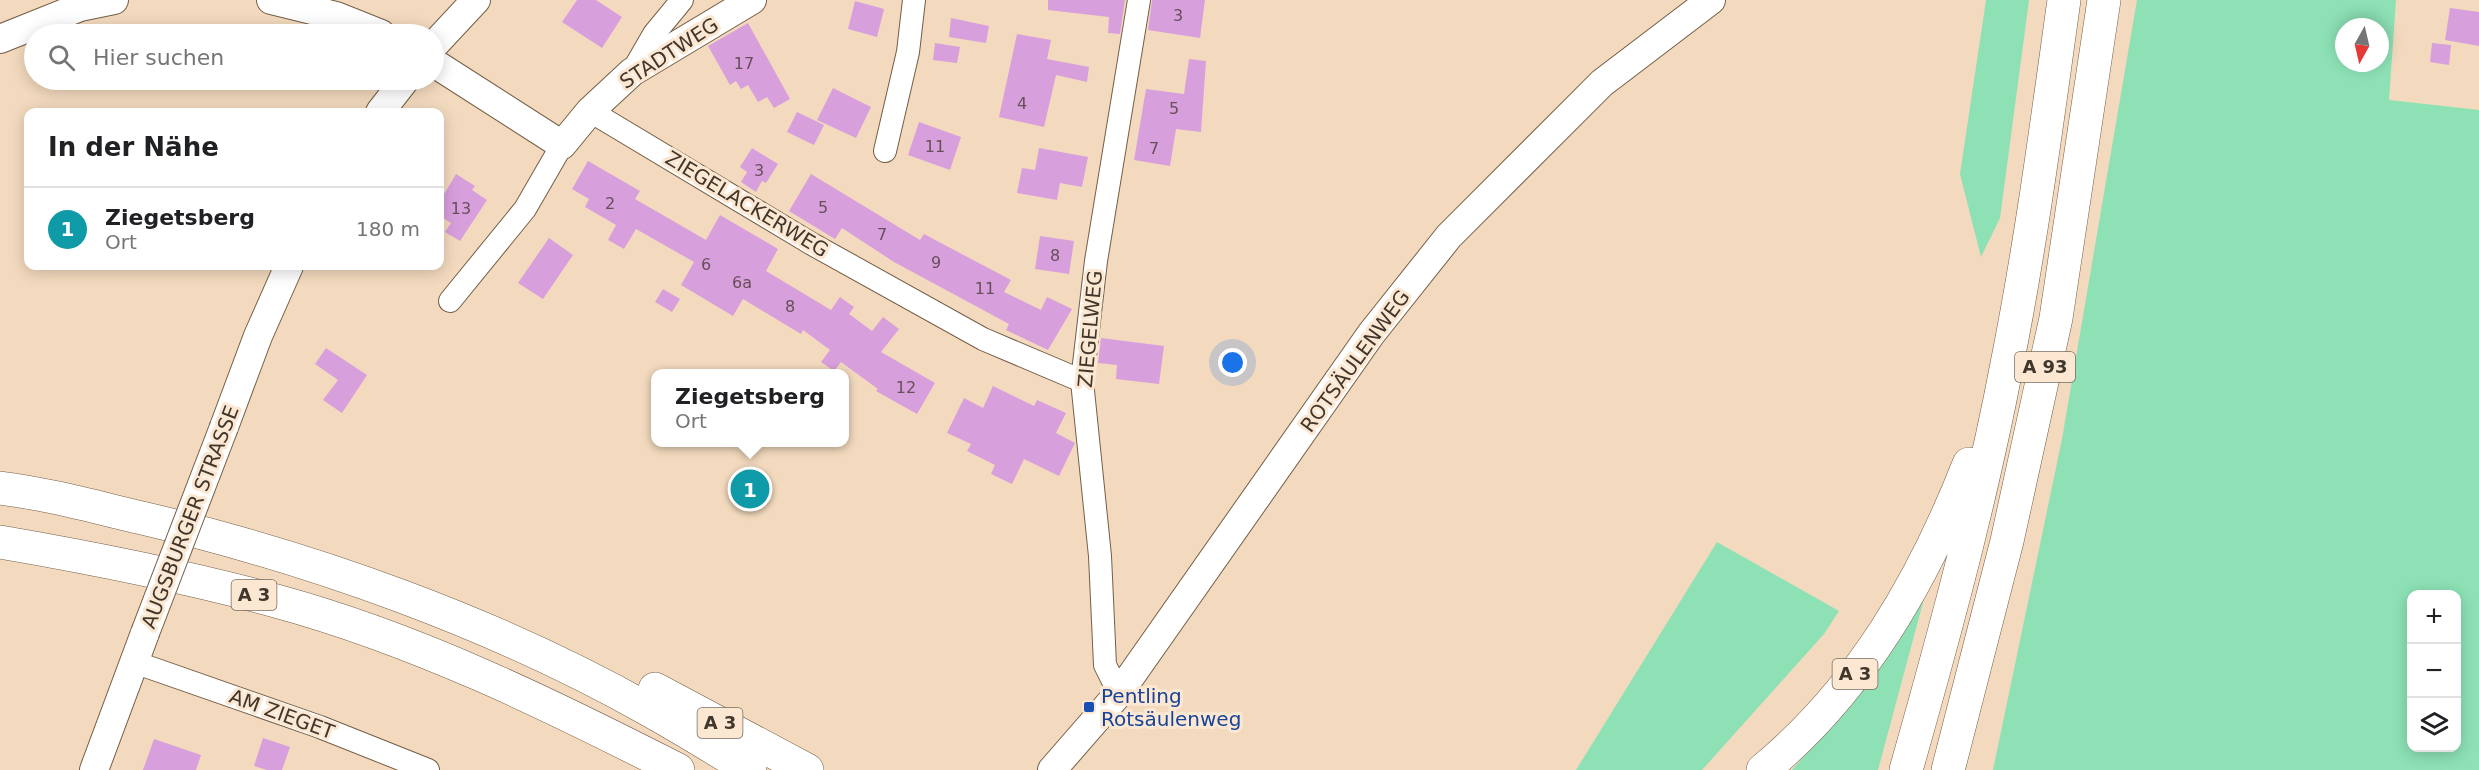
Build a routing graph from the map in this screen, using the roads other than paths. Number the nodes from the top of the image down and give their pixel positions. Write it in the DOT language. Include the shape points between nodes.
graph roads {
  1 [pos="114,0"];
  2 [pos="271,0"];
  3 [pos="476,0"];
  4 [pos="682,0"];
  5 [pos="752,0"];
  6 [pos="914,0"];
  7 [pos="1139,0"];
  8 [pos="1711,0"];
  9 [pos="2064,0"];
  10 [pos="2104,0"];
  11 [pos="38,24"];
  12 [pos="356,24"];
  13 [pos="24,29"];
  14 [pos="444,34"];
  15 [pos="0,39"];
  16 [pos="444,69"];
  17 [pos="632,72"];
  18 [pos="397,90"];
  19 [pos="383,108"];
  20 [pos="590,111"];
  21 [pos="562,145"];
  22 [pos="885,151"];
  23 [pos="287,270"];
  24 [pos="450,301"];
  25 [pos="2007,364"];
  26 [pos="1082,381"];
  27 [pos="0,488"];
  28 [pos="0,542"];
  29 [pos="134,662"];
  30 [pos="555,662"];
  31 [pos="499,683"];
  32 [pos="1119,693"];
  33 [pos="798,764"];
  34 [pos="94,770"];
  35 [pos="428,770"];
  36 [pos="631,770"];
  37 [pos="678,770"];
  38 [pos="750,770"];
  39 [pos="826,770"];
  40 [pos="1052,770"];
  41 [pos="1762,770"];
  42 [pos="1906,770"];
  43 [pos="1948,770"];
  1 -- 11 [label="street" via="80,7"];
  2 -- 12 [label="street"];
  3 -- 14 [label="street"];
  4 -- 17 [label="street" via="654,34"];
  5 -- 17 [label="street, STADTWEG"];
  6 -- 22 [label="street" via="908,52"];
  7 -- 26 [label="street, ZIEGELWEG" via="1096,261"];
  8 -- 32 [label="street, ROTSÄULENWEG" via="1602,83 1449,236 1371,334"];
  9 -- 25 [label="highway, A 93" via="2041,170"];
  10 -- 43 [label="highway, A 93" via="2056,318 2007,541"];
  13 -- 15 [label="street"];
  16 -- 21 [label="street"];
  17 -- 20 [label="street, STADTWEG"];
  18 -- 19 [label="street"];
  20 -- 21 [label="street"];
  20 -- 26 [label="street, ZIEGELACKERWEG" via="812,244 983,339"];
  21 -- 24 [label="street" via="525,209"];
  23 -- 29 [label="street, AUGSBURGER STRASSE, bridge" via="258,336"];
  25 -- 41 [label="highway, A 3" via="1954,500 1895,618 1867,660 1807,731"];
  25 -- 42 [label="highway, A 93" via="1954,598"];
  26 -- 32 [label="street, ZIEGELWEG" via="1100,556 1105,665"];
  27 -- 30 [label="highway, A 3" via="196,531 286,557 426,606"];
  28 -- 31 [label="highway, A 3" via="124,564 278,601 390,638"];
  29 -- 34 [label="street, AUGSBURGER STRASSE"];
  29 -- 35 [label="street, AM ZIEGET" via="320,727"];
  30 -- 33 [label="highway, A 3" via="591,661 650,687"];
  30 -- 38 [label="highway, A 3" via="649,709"];
  31 -- 36 [label="highway" via="545,723"];
  31 -- 37 [label="highway, A 3"];
  32 -- 40 [label="street, ROTSÄULENWEG"];
  33 -- 39 [label="highway, A 3" via="816,764"];
}
